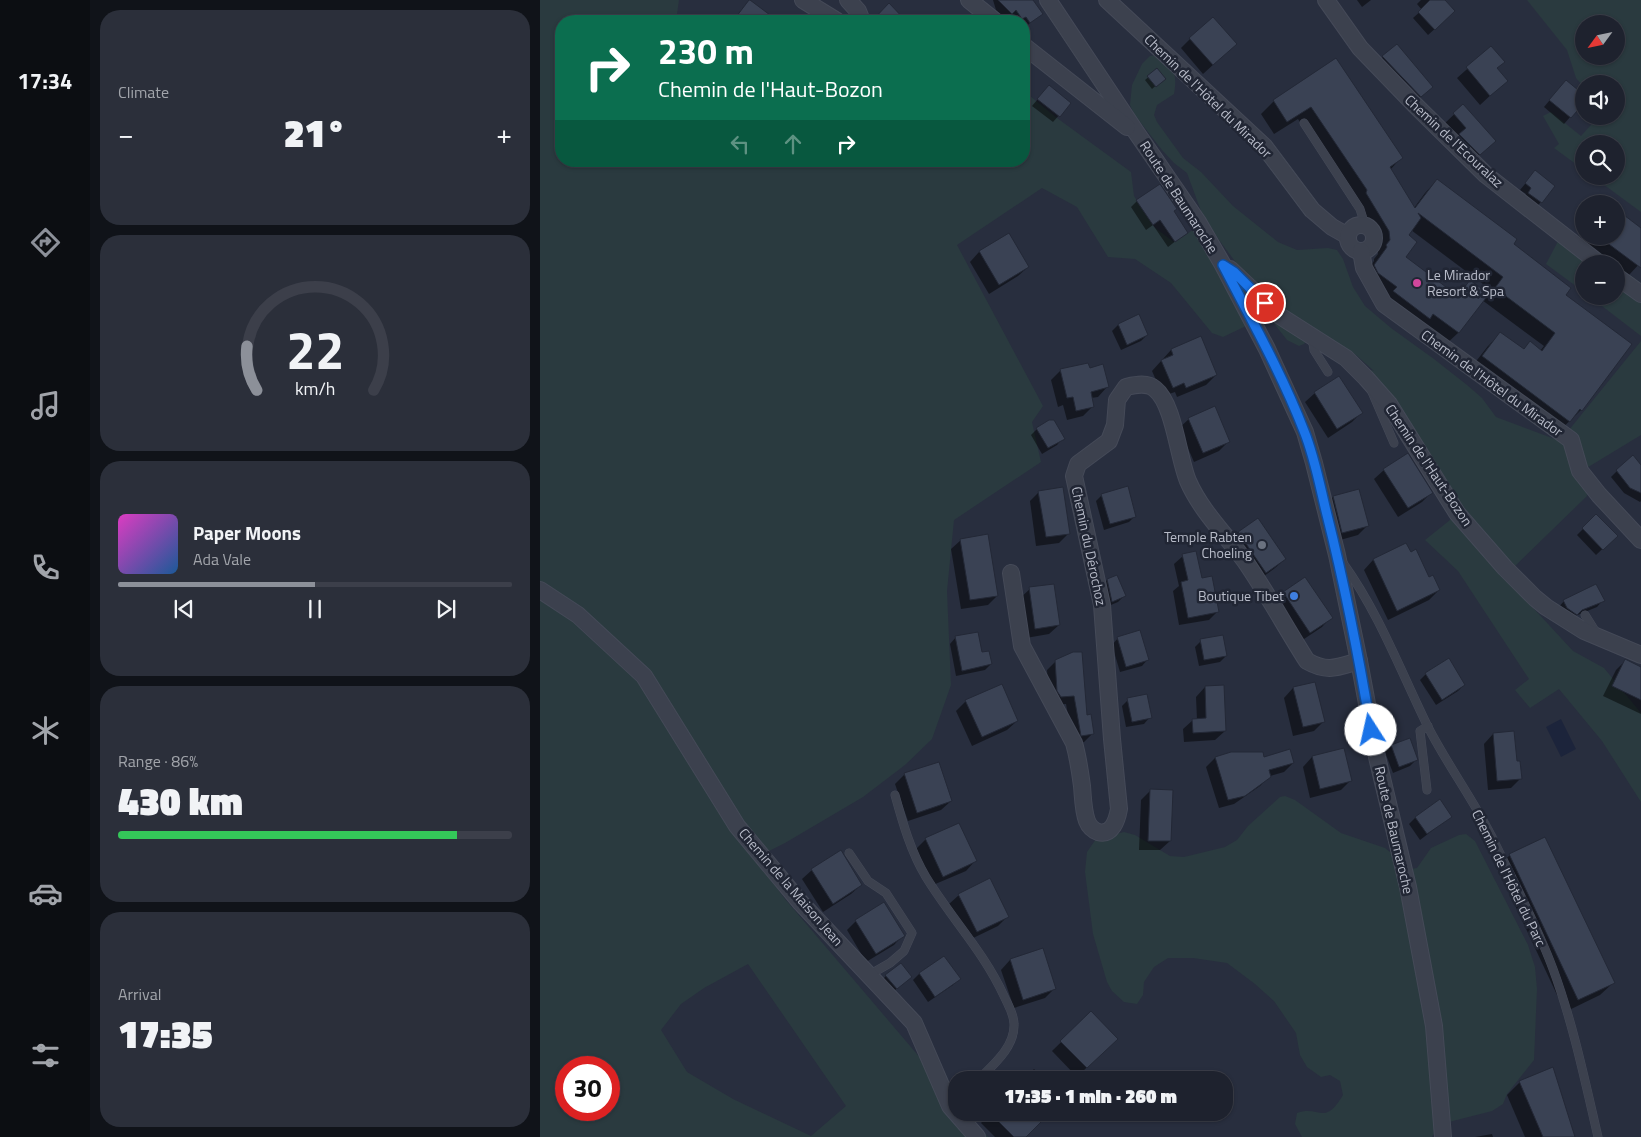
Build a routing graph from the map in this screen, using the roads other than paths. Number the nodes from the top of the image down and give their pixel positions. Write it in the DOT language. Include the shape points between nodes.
graph roads {
  1 [pos="803,0"];
  2 [pos="848,0"];
  3 [pos="969,0"];
  4 [pos="1048,0"];
  5 [pos="1107,0"];
  6 [pos="1326,0"];
  7 [pos="827,15"];
  8 [pos="860,15"];
  9 [pos="988,15"];
  10 [pos="1030,51"];
  11 [pos="1304,123"];
  12 [pos="1136,132"];
  13 [pos="1365,225"];
  14 [pos="1348,236"];
  15 [pos="1361,251"];
  16 [pos="1588,255"];
  17 [pos="1223,265"];
  18 [pos="1625,282"];
  19 [pos="1641,294"];
  20 [pos="1311,336"];
  21 [pos="1328,372"];
  22 [pos="1368,381"];
  23 [pos="1394,443"];
  24 [pos="1641,540"];
  25 [pos="1337,555"];
  26 [pos="1011,573"];
  27 [pos="540,590"];
  28 [pos="1585,615"];
  29 [pos="1599,638"];
  30 [pos="1641,655"];
  31 [pos="1360,661"];
  32 [pos="1428,726"];
  33 [pos="1427,790"];
  34 [pos="895,795"];
  35 [pos="849,853"];
  36 [pos="869,975"];
  37 [pos="986,1071"];
  38 [pos="948,1093"];
  39 [pos="961,1121"];
  40 [pos="966,1133"];
  41 [pos="1443,1137"];
  42 [pos="1598,1137"];
  1 -- 7 [label="street"];
  2 -- 8 [label="street"];
  3 -- 9 [label="street"];
  4 -- 12 [label="street, Route de Baumaroche"];
  5 -- 14 [label="street, Chemin de l'Hôtel du Mirador" via="1264,146 1312,210"];
  6 -- 16 [label="street, Chemin de l'Ecouralaz" via="1360,48 1486,175"];
  10 -- 12 [label="street"];
  11 -- 13 [label="lane" via="1360,209"];
  12 -- 17 [label="street, Route de Baumaroche" via="1198,222"];
  13 -- 14 [label="street" via="1352,228"];
  13 -- 15 [label="street" via="1372,230 1374,238 1372,246"];
  14 -- 15 [label="street" via="1351,246"];
  15 -- 24 [label="street, Chemin de l'Hôtel du Mirador" via="1364,268 1384,304 1571,440 1580,471"];
  17 -- 20 [label="street, Chemin de l'Haut-Bozon" via="1280,316"];
  17 -- 25 [label="street, Route de Baumaroche" via="1305,432"];
  18 -- 19 [label="street"];
  20 -- 21 [label="lane" via="1314,350"];
  20 -- 22 [label="street, Chemin de l'Haut-Bozon" via="1346,358"];
  22 -- 23 [label="lane"];
  22 -- 29 [label="street, Chemin de l'Haut-Bozon" via="1393,411 1457,514 1505,568 1546,607"];
  25 -- 31 [label="street, Route de Baumaroche"];
  25 -- 32 [label="lane, Chemin de l'Hôtel du Parc" via="1358,584"];
  26 -- 31 [label="street, Chemin du Dérochoz" via="1022,646 1074,743 1088,822 1104,833 1110,830 1120,809 1102,605 1074,476 1078,464 1109,441 1115,424 1117,400 1126,387 1141,384 1155,388 1164,400 1183,468 1197,498 1245,562 1307,661 1319,668 1334,668"];
  27 -- 36 [label="street, Chemin de la Maison Jean" via="578,615 644,676 737,826 800,902"];
  28 -- 29 [label="lane"];
  29 -- 30 [label="street, Chemin de l'Haut-Bozon"];
  31 -- 41 [label="street, Route de Baumaroche" via="1434,1026"];
  32 -- 33 [label="lane" via="1420,731"];
  32 -- 42 [label="lane, Chemin de l'Hôtel du Parc" via="1490,833 1553,969"];
  34 -- 37 [label="lane" via="910,847 919,864 986,961 1012,1014 1013,1036 1008,1048"];
  35 -- 36 [label="lane" via="868,880 886,893 912,933 904,951"];
  36 -- 38 [label="street, Chemin de la Maison Jean" via="914,1023"];
  39 -- 40 [label="street, Chemin de la Maison Jean"];
}
